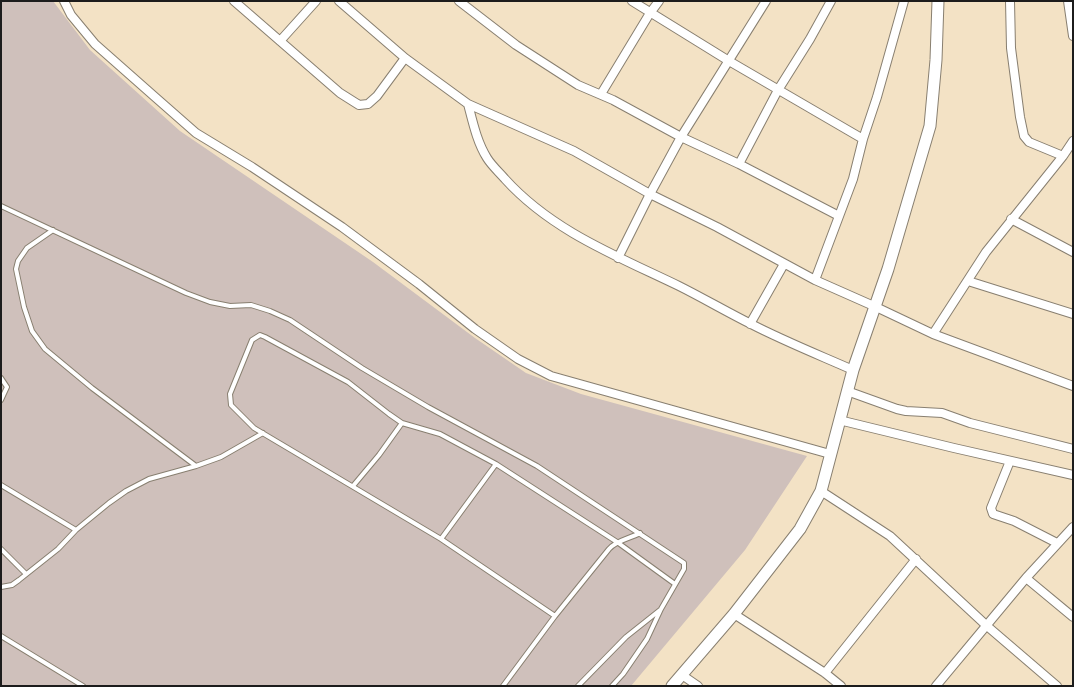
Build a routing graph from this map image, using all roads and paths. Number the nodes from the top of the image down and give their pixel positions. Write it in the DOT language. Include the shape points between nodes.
graph roads {
  1 [pos="64,1"];
  2 [pos="234,1"];
  3 [pos="316,1"];
  4 [pos="340,1"];
  5 [pos="459,1"];
  6 [pos="632,1"];
  7 [pos="659,1"];
  8 [pos="766,1"];
  9 [pos="831,1"];
  10 [pos="904,1"];
  11 [pos="938,1"];
  12 [pos="1010,1"];
  13 [pos="1068,1"];
  14 [pos="650,13"];
  15 [pos="1073,36"];
  16 [pos="280,41"];
  17 [pos="405,58"];
  18 [pos="729,61"];
  19 [pos="778,90"];
  20 [pos="601,94"];
  21 [pos="468,104"];
  22 [pos="681,137"];
  23 [pos="863,139"];
  24 [pos="1073,141"];
  25 [pos="1063,156"];
  26 [pos="739,164"];
  27 [pos="650,194"];
  28 [pos="1,206"];
  29 [pos="839,216"];
  30 [pos="1012,219"];
  31 [pos="53,230"];
  32 [pos="1073,252"];
  33 [pos="618,258"];
  34 [pos="784,264"];
  35 [pos="815,280"];
  36 [pos="968,281"];
  37 [pos="876,306"];
  38 [pos="1073,314"];
  39 [pos="750,324"];
  40 [pos="933,334"];
  41 [pos="853,370"];
  42 [pos="1,378"];
  43 [pos="1073,386"];
  44 [pos="846,394"];
  45 [pos="1,400"];
  46 [pos="840,415"];
  47 [pos="402,423"];
  48 [pos="263,434"];
  49 [pos="1073,449"];
  50 [pos="830,454"];
  51 [pos="1010,461"];
  52 [pos="496,464"];
  53 [pos="196,466"];
  54 [pos="1073,474"];
  55 [pos="1,485"];
  56 [pos="353,486"];
  57 [pos="821,491"];
  58 [pos="1073,527"];
  59 [pos="76,530"];
  60 [pos="640,533"];
  61 [pos="441,539"];
  62 [pos="617,542"];
  63 [pos="1057,543"];
  64 [pos="1,549"];
  65 [pos="916,560"];
  66 [pos="26,574"];
  67 [pos="1026,578"];
  68 [pos="675,584"];
  69 [pos="1,587"];
  70 [pos="661,609"];
  71 [pos="734,614"];
  72 [pos="554,616"];
  73 [pos="1073,617"];
  74 [pos="987,626"];
  75 [pos="1,636"];
  76 [pos="825,673"];
  77 [pos="682,675"];
  78 [pos="83,686"];
  79 [pos="503,686"];
  80 [pos="578,686"];
  81 [pos="612,686"];
  82 [pos="672,686"];
  83 [pos="698,686"];
  84 [pos="841,686"];
  85 [pos="936,686"];
  86 [pos="1057,686"];
  1 -- 50 [label="street" via="71,15 95,44 196,133 342,227 518,359 551,376"];
  2 -- 16 [label="street"];
  3 -- 16 [label="street"];
  4 -- 17 [label="street"];
  5 -- 20 [label="street" via="516,45 578,85"];
  6 -- 14 [label="street"];
  7 -- 14 [label="street"];
  8 -- 18 [label="street"];
  9 -- 19 [label="street"];
  10 -- 23 [label="street"];
  11 -- 37 [label="street" via="930,126"];
  12 -- 25 [label="street" via="1011,48 1024,136 1029,142"];
  13 -- 15 [label="street"];
  14 -- 18 [label="street"];
  14 -- 20 [label="street"];
  16 -- 17 [label="street" via="340,93 359,105 368,104 377,96"];
  17 -- 21 [label="street"];
  18 -- 19 [label="street"];
  18 -- 22 [label="street"];
  19 -- 23 [label="street"];
  19 -- 26 [label="street"];
  20 -- 22 [label="street"];
  21 -- 27 [label="street" via="574,151"];
  21 -- 33 [label="street" via="478,140 487,159 519,195 547,217"];
  22 -- 26 [label="street"];
  22 -- 27 [label="street"];
  23 -- 29 [label="street" via="858,165"];
  24 -- 25 [label="street"];
  25 -- 30 [label="street"];
  26 -- 29 [label="street"];
  27 -- 33 [label="street"];
  27 -- 34 [label="street"];
  28 -- 31 [label="lane"];
  29 -- 35 [label="street"];
  30 -- 32 [label="street"];
  30 -- 36 [label="street" via="986,252"];
  31 -- 53 [label="lane" via="28,248 16,268 32,331 44,349"];
  31 -- 60 [label="lane" via="186,293 230,306 251,305 290,320 362,368 537,466"];
  33 -- 39 [label="street" via="679,286"];
  34 -- 35 [label="street"];
  34 -- 39 [label="street"];
  35 -- 37 [label="street"];
  36 -- 38 [label="street"];
  36 -- 40 [label="street"];
  37 -- 40 [label="street"];
  37 -- 41 [label="street"];
  39 -- 41 [label="street"];
  40 -- 43 [label="street"];
  41 -- 44 [label="street"];
  42 -- 45 [label="lane" via="7,387"];
  44 -- 46 [label="street"];
  44 -- 49 [label="street" via="906,411 942,413 970,423"];
  46 -- 50 [label="street"];
  46 -- 51 [label="street" via="888,433"];
  47 -- 48 [label="lane" via="348,382 260,335 252,340 230,394 231,405"];
  47 -- 52 [label="lane" via="440,434"];
  47 -- 56 [label="lane"];
  48 -- 53 [label="lane" via="233,451"];
  48 -- 56 [label="lane"];
  50 -- 57 [label="street"];
  51 -- 54 [label="street"];
  51 -- 63 [label="street" via="991,508 993,514 1014,521"];
  52 -- 61 [label="lane"];
  52 -- 62 [label="lane"];
  53 -- 59 [label="lane" via="136,485"];
  55 -- 59 [label="lane"];
  56 -- 61 [label="lane"];
  57 -- 65 [label="street" via="890,536"];
  57 -- 71 [label="street" via="800,529"];
  58 -- 63 [label="street"];
  59 -- 66 [label="lane" via="58,549"];
  60 -- 62 [label="lane"];
  60 -- 68 [label="lane" via="684,563 684,569"];
  61 -- 72 [label="lane"];
  62 -- 68 [label="lane"];
  62 -- 72 [label="lane"];
  63 -- 67 [label="street"];
  64 -- 66 [label="lane"];
  65 -- 74 [label="street"];
  65 -- 76 [label="street"];
  66 -- 69 [label="lane" via="12,585"];
  67 -- 73 [label="street"];
  67 -- 74 [label="street"];
  68 -- 70 [label="lane"];
  70 -- 80 [label="lane" via="626,637"];
  70 -- 81 [label="lane" via="646,639"];
  71 -- 76 [label="street"];
  71 -- 77 [label="street"];
  72 -- 79 [label="lane"];
  74 -- 85 [label="street"];
  74 -- 86 [label="street"];
  75 -- 78 [label="lane"];
  76 -- 84 [label="street"];
  77 -- 82 [label="street"];
  77 -- 83 [label="street"];
}
